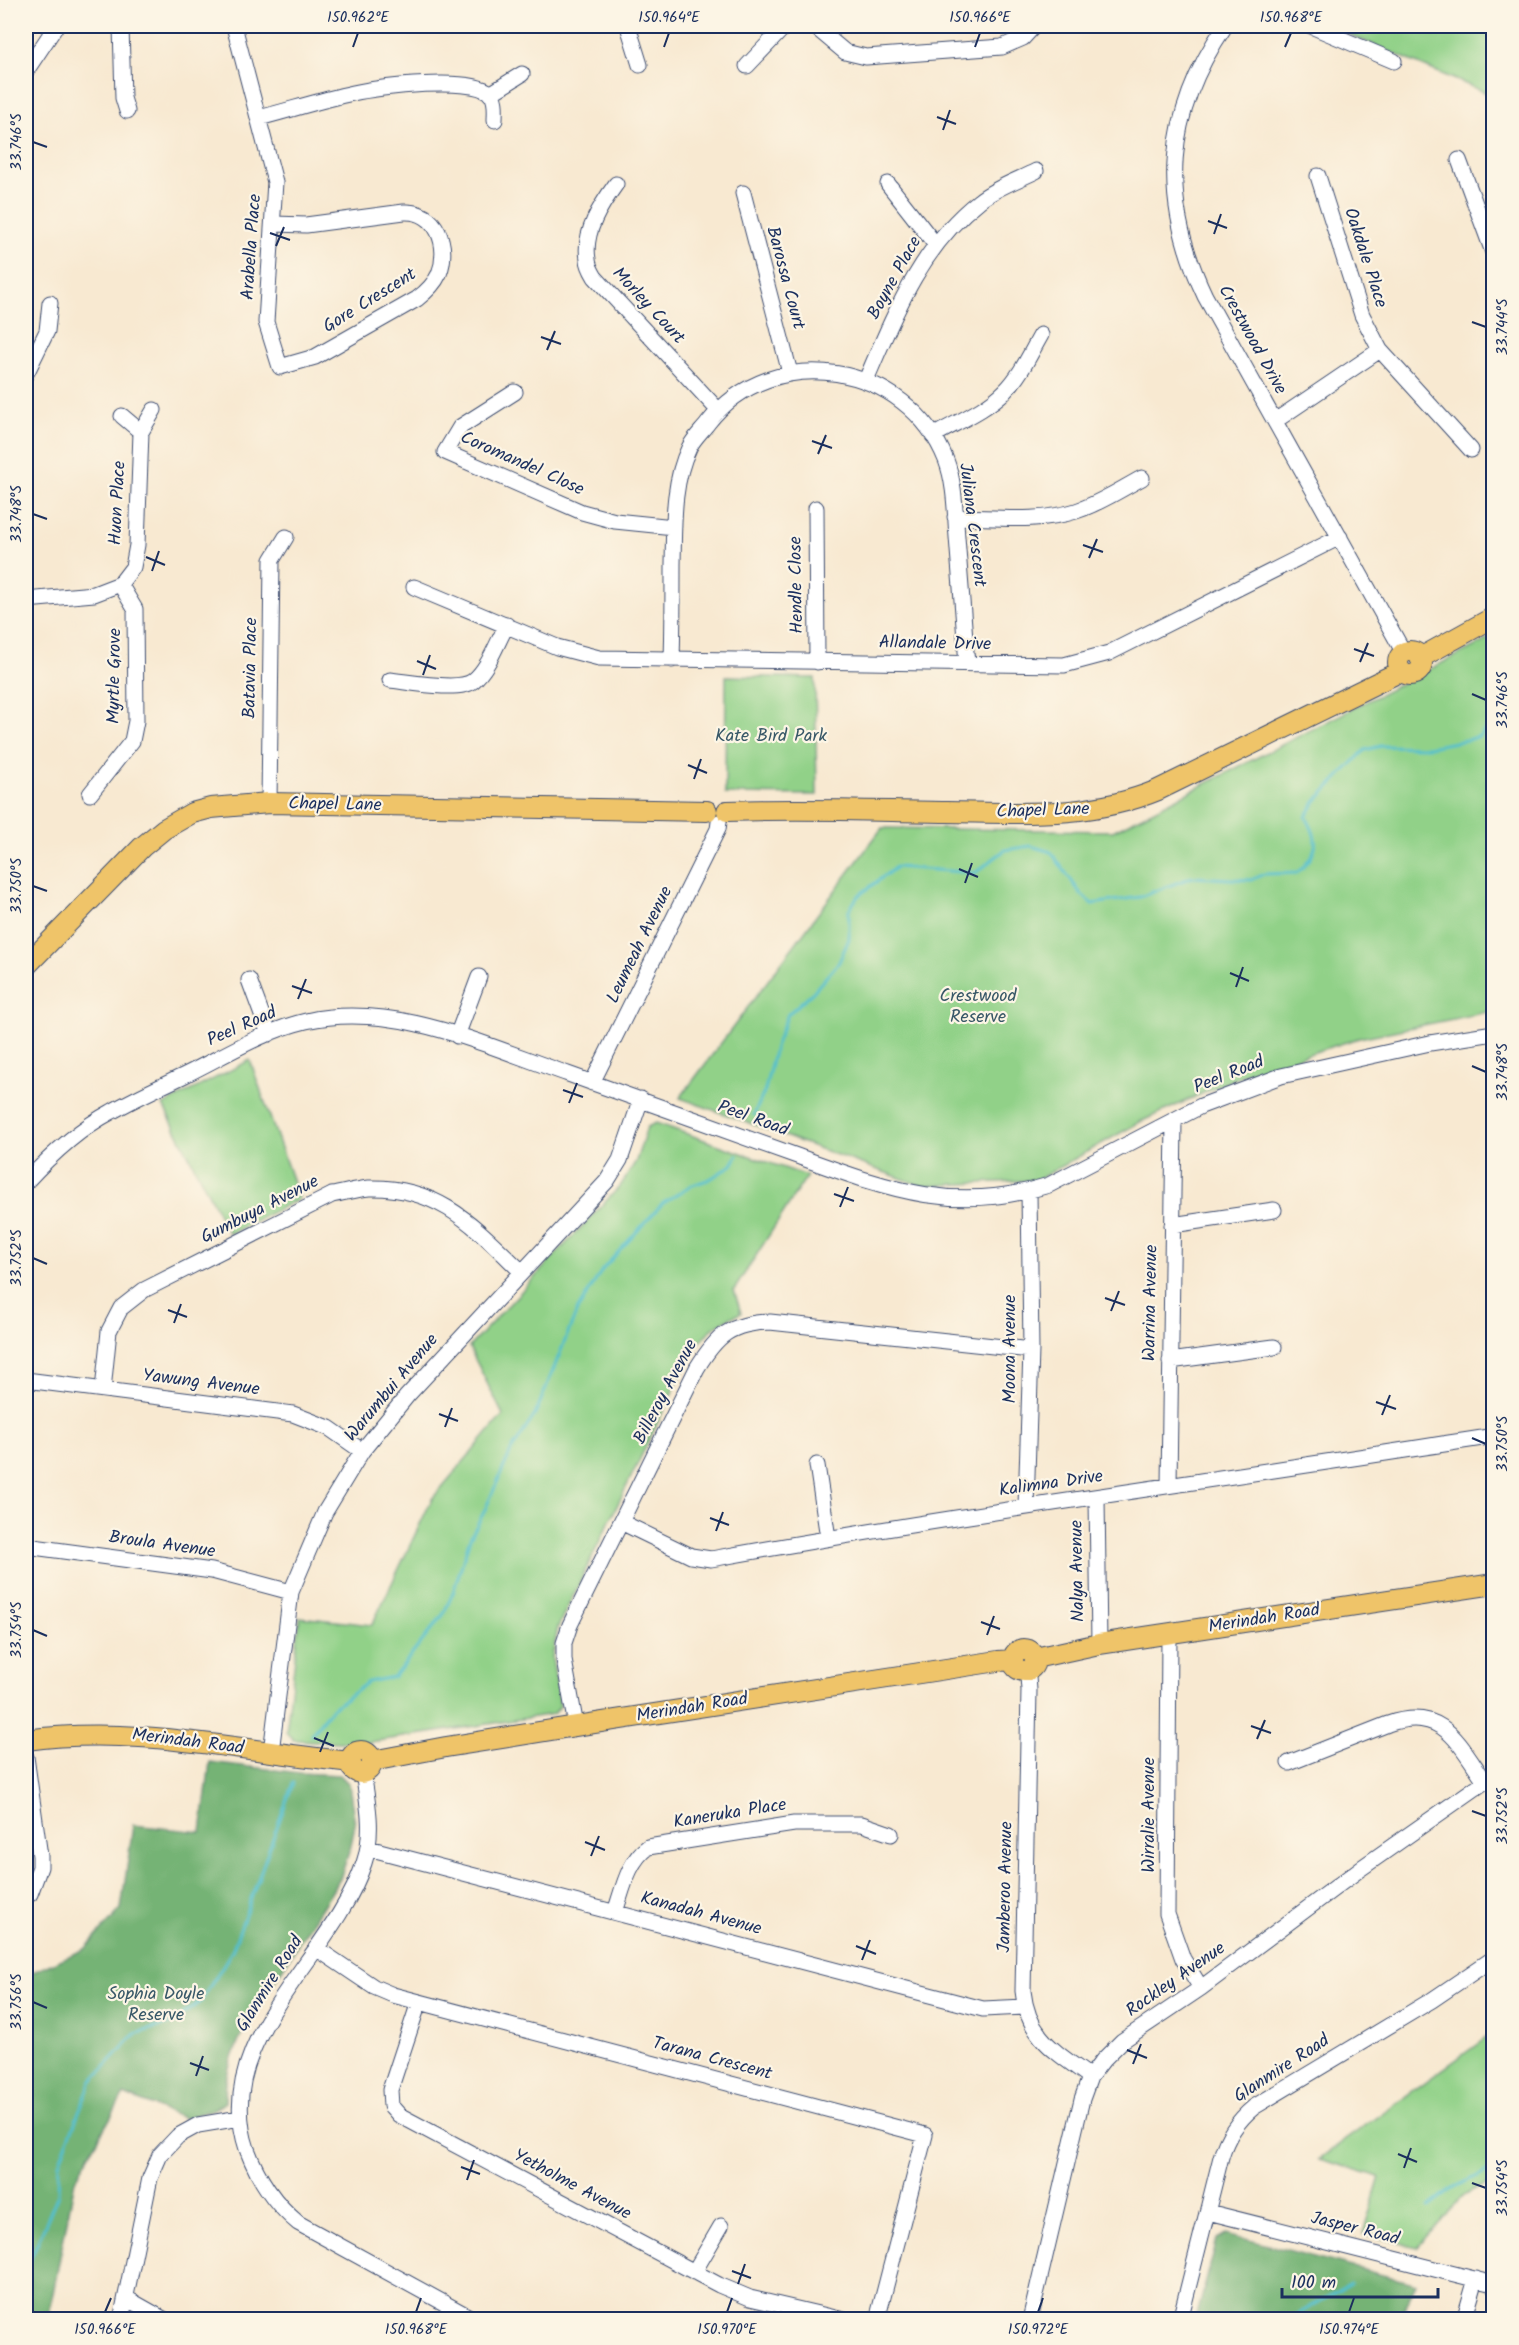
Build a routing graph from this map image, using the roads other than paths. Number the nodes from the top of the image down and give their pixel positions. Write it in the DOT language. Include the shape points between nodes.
graph roads {
  1 [pos="56,26"];
  2 [pos="121,26"];
  3 [pos="234,26"];
  4 [pos="628,26"];
  5 [pos="785,26"];
  6 [pos="814,26"];
  7 [pos="1034,26"];
  8 [pos="1225,26"];
  9 [pos="1311,26"];
  10 [pos="1394,61"];
  11 [pos="640,65"];
  12 [pos="747,66"];
  13 [pos="26,71"];
  14 [pos="522,74"];
  15 [pos="490,93"];
  16 [pos="120,103"];
  17 [pos="259,118"];
  18 [pos="495,120"];
  19 [pos="1459,160"];
  20 [pos="1036,171"];
  21 [pos="1318,176"];
  22 [pos="616,184"];
  23 [pos="888,184"];
  24 [pos="743,194"];
  25 [pos="274,224"];
  26 [pos="934,244"];
  27 [pos="1494,255"];
  28 [pos="50,303"];
  29 [pos="1041,335"];
  30 [pos="1380,350"];
  31 [pos="280,367"];
  32 [pos="790,373"];
  33 [pos="26,374"];
  34 [pos="866,380"];
  35 [pos="515,392"];
  36 [pos="154,410"];
  37 [pos="718,410"];
  38 [pos="122,416"];
  39 [pos="1275,421"];
  40 [pos="141,432"];
  41 [pos="933,436"];
  42 [pos="1471,450"];
  43 [pos="1142,478"];
  44 [pos="816,508"];
  45 [pos="955,517"];
  46 [pos="674,527"];
  47 [pos="286,537"];
  48 [pos="1340,537"];
  49 [pos="120,584"];
  50 [pos="414,586"];
  51 [pos="26,600"];
  52 [pos="1494,617"];
  53 [pos="507,625"];
  54 [pos="672,660"];
  55 [pos="1408,660"];
  56 [pos="818,662"];
  57 [pos="968,664"];
  58 [pos="390,680"];
  59 [pos="90,794"];
  60 [pos="269,803"];
  61 [pos="718,815"];
  62 [pos="26,966"];
  63 [pos="479,977"];
  64 [pos="249,980"];
  65 [pos="1494,1033"];
  66 [pos="269,1034"];
  67 [pos="457,1036"];
  68 [pos="592,1083"];
  69 [pos="641,1099"];
  70 [pos="1174,1121"];
  71 [pos="26,1182"];
  72 [pos="1029,1191"];
  73 [pos="1274,1210"];
  74 [pos="1172,1225"];
  75 [pos="522,1272"];
  76 [pos="1274,1347"];
  77 [pos="1030,1350"];
  78 [pos="1170,1361"];
  79 [pos="26,1380"];
  80 [pos="103,1390"];
  81 [pos="1494,1436"];
  82 [pos="362,1451"];
  83 [pos="816,1465"];
  84 [pos="1169,1485"];
  85 [pos="1097,1498"];
  86 [pos="1026,1506"];
  87 [pos="621,1522"];
  88 [pos="828,1538"];
  89 [pos="26,1546"];
  90 [pos="1494,1584"];
  91 [pos="291,1592"];
  92 [pos="1168,1634"];
  93 [pos="1099,1644"];
  94 [pos="1024,1663"];
  95 [pos="576,1726"];
  96 [pos="26,1740"];
  97 [pos="271,1752"];
  98 [pos="26,1757"];
  99 [pos="1289,1763"];
  100 [pos="362,1765"];
  101 [pos="1489,1778"];
  102 [pos="891,1834"];
  103 [pos="368,1848"];
  104 [pos="30,1894"];
  105 [pos="615,1912"];
  106 [pos="316,1948"];
  107 [pos="1494,1958"];
  108 [pos="1201,1988"];
  109 [pos="419,2002"];
  110 [pos="1025,2007"];
  111 [pos="1090,2077"];
  112 [pos="240,2118"];
  113 [pos="1208,2212"];
  114 [pos="722,2226"];
  115 [pos="694,2272"];
  116 [pos="1476,2279"];
  117 [pos="1494,2283"];
  118 [pos="126,2298"];
  119 [pos="121,2319"];
  120 [pos="165,2319"];
  121 [pos="475,2319"];
  122 [pos="844,2319"];
  123 [pos="877,2319"];
  124 [pos="1030,2319"];
  125 [pos="1180,2319"];
  126 [pos="1464,2319"];
  1 -- 13 [label="street"];
  2 -- 16 [label="street"];
  3 -- 17 [label="street, Arabella Place"];
  4 -- 11 [label="street"];
  5 -- 12 [label="street"];
  6 -- 7 [label="street" via="838,47 857,56 1002,47 1023,38"];
  8 -- 39 [label="street, Crestwood Drive" via="1204,59 1185,106 1175,158 1176,207 1183,242 1198,282"];
  9 -- 10 [label="street"];
  14 -- 15 [label="street"];
  15 -- 17 [label="street" via="450,83 370,90"];
  15 -- 18 [label="street"];
  17 -- 25 [label="street, Arabella Place" via="275,182"];
  19 -- 27 [label="street"];
  20 -- 26 [label="street, Boyne Place" via="980,200"];
  21 -- 30 [label="street, Oakdale Place" via="1362,315"];
  22 -- 37 [label="street, Morley Court" via="600,206 588,236 588,260 595,277"];
  23 -- 26 [label="street"];
  24 -- 32 [label="street, Barossa Court"];
  25 -- 31 [label="street, Arabella Place" via="266,322"];
  25 -- 31 [label="street, Gore Crescent" via="306,225 417,212 434,223 442,245 439,274 424,294 315,357"];
  26 -- 34 [label="street, Boyne Place" via="897,308"];
  28 -- 33 [label="street" via="47,331"];
  29 -- 41 [label="street" via="1004,392"];
  30 -- 39 [label="street"];
  30 -- 42 [label="street, Oakdale Place"];
  32 -- 34 [label="street, Juliana Crescent" via="830,373"];
  32 -- 37 [label="street, Juliana Crescent" via="746,389"];
  34 -- 41 [label="street, Juliana Crescent" via="907,405"];
  35 -- 46 [label="street, Coromandel Close" via="460,427 445,452 582,512 615,521"];
  36 -- 40 [label="street, Huon Place"];
  37 -- 46 [label="street, Juliana Crescent" via="689,446 679,475"];
  38 -- 40 [label="street"];
  39 -- 48 [label="street, Crestwood Drive"];
  40 -- 49 [label="street, Huon Place" via="137,545 133,567"];
  41 -- 45 [label="street, Juliana Crescent" via="948,468"];
  43 -- 45 [label="street" via="1090,506 1061,515"];
  44 -- 56 [label="street, Hendle Close"];
  45 -- 57 [label="street, Juliana Crescent"];
  46 -- 54 [label="street, Juliana Crescent"];
  47 -- 60 [label="street, Batavia Place" via="272,560"];
  48 -- 55 [label="street, Crestwood Drive"];
  48 -- 57 [label="street, Allandale Drive" via="1109,653 1064,665"];
  49 -- 51 [label="street" via="94,594"];
  49 -- 59 [label="street, Myrtle Grove" via="135,609 136,721 132,741"];
  50 -- 53 [label="street, Allandale Drive"];
  52 -- 55 [label="main road, Chapel Lane"];
  53 -- 54 [label="street, Allandale Drive" via="557,647 599,658"];
  53 -- 58 [label="street" via="483,671 472,682 460,686"];
  54 -- 56 [label="street, Allandale Drive"];
  55 -- 61 [label="main road, Chapel Lane" via="1393,675 1158,790 1113,806 1054,814 809,810"];
  56 -- 57 [label="street, Allandale Drive"];
  60 -- 61 [label="main road, Chapel Lane"];
  60 -- 62 [label="main road, Chapel Lane" via="211,808 192,813 164,829"];
  61 -- 68 [label="street, Leumeah Avenue" via="718,829"];
  63 -- 67 [label="street"];
  64 -- 66 [label="street"];
  65 -- 70 [label="street, Peel Road" via="1281,1076 1201,1106"];
  66 -- 67 [label="street, Peel Road" via="306,1022 358,1016 414,1023"];
  66 -- 71 [label="street, Peel Road" via="109,1113 78,1134"];
  67 -- 68 [label="street, Peel Road"];
  68 -- 69 [label="street, Peel Road"];
  69 -- 72 [label="street, Peel Road" via="884,1187 943,1198"];
  69 -- 75 [label="street, Warumbui Avenue" via="614,1171"];
  70 -- 72 [label="street, Peel Road" via="1049,1185"];
  70 -- 74 [label="street, Warrina Avenue"];
  72 -- 77 [label="street, Moona Avenue"];
  73 -- 74 [label="street"];
  74 -- 78 [label="street, Warrina Avenue"];
  75 -- 80 [label="street, Gumbuya Avenue" via="466,1219 433,1200 399,1189 366,1188 332,1195 144,1290 121,1308 109,1331"];
  75 -- 82 [label="street, Warumbui Avenue" via="407,1396"];
  76 -- 78 [label="street"];
  77 -- 86 [label="street, Moona Avenue"];
  77 -- 87 [label="street, Billeroy Avenue" via="770,1322 737,1326 723,1334 697,1368"];
  78 -- 84 [label="street, Warrina Avenue"];
  79 -- 80 [label="street, Yawung Avenue"];
  80 -- 82 [label="street, Yawung Avenue" via="293,1414 329,1428"];
  81 -- 84 [label="street, Kalimna Drive"];
  82 -- 91 [label="street, Warumbui Avenue" via="325,1512"];
  83 -- 88 [label="street"];
  84 -- 85 [label="street, Kalimna Drive"];
  85 -- 86 [label="street, Kalimna Drive"];
  85 -- 93 [label="street, Nalya Avenue"];
  86 -- 88 [label="street, Kalimna Drive"];
  87 -- 88 [label="street, Kalimna Drive" via="691,1556 711,1559"];
  87 -- 95 [label="street, Billeroy Avenue" via="564,1643"];
  89 -- 91 [label="street, Broula Avenue" via="212,1570"];
  90 -- 92 [label="main road, Merindah Road"];
  91 -- 97 [label="street, Warumbui Avenue"];
  92 -- 93 [label="main road, Merindah Road"];
  92 -- 108 [label="street, Wirralie Avenue" via="1167,1914 1183,1959"];
  93 -- 94 [label="main road, Merindah Road"];
  94 -- 95 [label="main road, Merindah Road" via="998,1661"];
  94 -- 110 [label="street, Jamberoo Avenue" via="1029,1690"];
  95 -- 100 [label="main road, Merindah Road" via="446,1746"];
  96 -- 97 [label="main road, Merindah Road" via="119,1734"];
  97 -- 100 [label="main road, Merindah Road"];
  98 -- 104 [label="street" via="40,1856"];
  99 -- 101 [label="street" via="1404,1718 1417,1717 1445,1728"];
  100 -- 103 [label="street, Glanmire Road" via="370,1815"];
  101 -- 108 [label="street, Rockley Avenue"];
  102 -- 105 [label="street, Kaneruka Place" via="862,1824 794,1824 648,1847 631,1866"];
  103 -- 105 [label="street, Kanadah Avenue"];
  103 -- 106 [label="street, Glanmire Road" via="354,1888"];
  105 -- 110 [label="street, Kanadah Avenue" via="983,2009"];
  106 -- 109 [label="street, Tarana Crescent" via="374,1987"];
  106 -- 112 [label="street, Glanmire Road" via="254,2044 244,2080"];
  107 -- 113 [label="street, Glanmire Road" via="1245,2114 1224,2144"];
  108 -- 111 [label="street, Rockley Avenue" via="1122,2041"];
  109 -- 115 [label="street, Yetholme Avenue" via="390,2090 391,2106 399,2115"];
  109 -- 123 [label="street, Tarana Crescent" via="925,2135"];
  110 -- 111 [label="street, Jamberoo Avenue" via="1045,2043"];
  111 -- 124 [label="street, Rockley Avenue"];
  112 -- 118 [label="street" via="198,2125 178,2136 160,2155 150,2178"];
  112 -- 121 [label="street, Glanmire Road" via="256,2171 288,2215"];
  113 -- 116 [label="street, Jasper Road"];
  113 -- 125 [label="street, Glanmire Road"];
  114 -- 115 [label="street"];
  115 -- 122 [label="street, Yetholme Avenue" via="750,2298"];
  116 -- 117 [label="street, Jasper Road"];
  116 -- 126 [label="street"];
  118 -- 119 [label="street"];
  118 -- 120 [label="street"];
}
